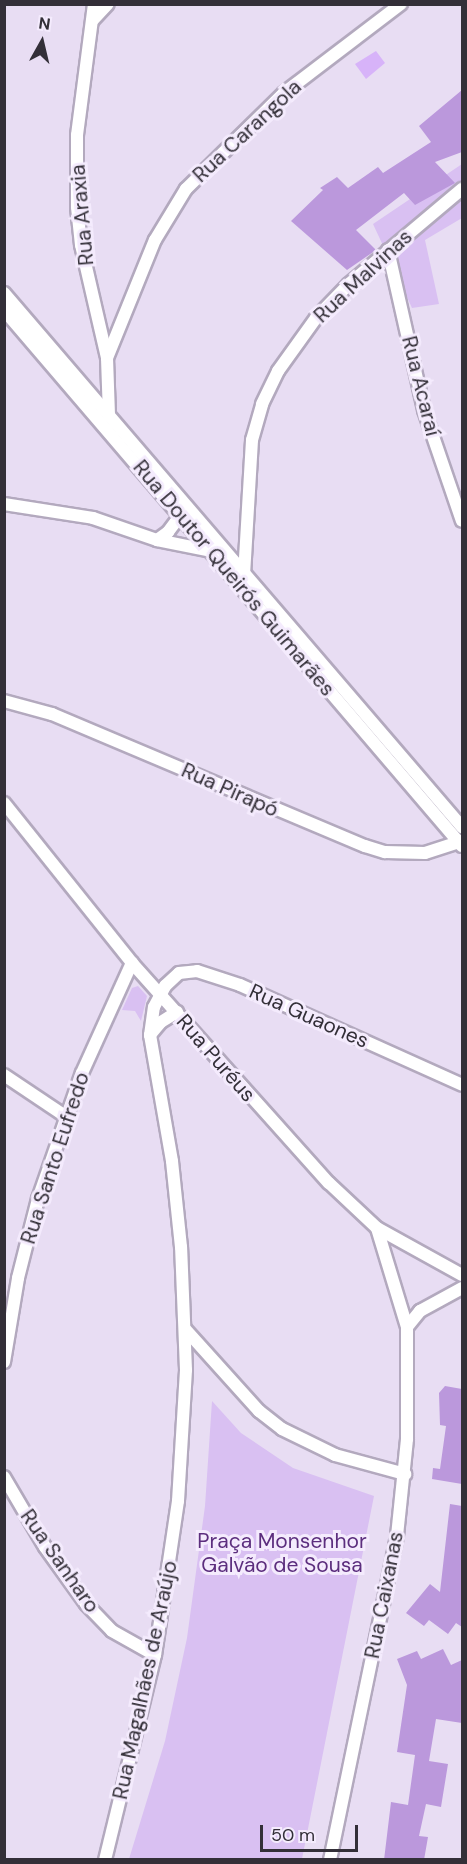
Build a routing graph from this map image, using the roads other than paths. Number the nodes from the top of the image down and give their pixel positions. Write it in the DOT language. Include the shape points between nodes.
graph roads {
  1 [pos="94,4"];
  2 [pos="108,4"];
  3 [pos="401,4"];
  4 [pos="92,21"];
  5 [pos="462,189"];
  6 [pos="388,250"];
  7 [pos="4,293"];
  8 [pos="4,310"];
  9 [pos="107,364"];
  10 [pos="96,397"];
  11 [pos="106,417"];
  12 [pos="4,504"];
  13 [pos="184,512"];
  14 [pos="462,521"];
  15 [pos="157,540"];
  16 [pos="224,549"];
  17 [pos="209,551"];
  18 [pos="245,572"];
  19 [pos="241,585"];
  20 [pos="4,700"];
  21 [pos="4,803"];
  22 [pos="462,827"];
  23 [pos="461,843"];
  24 [pos="132,963"];
  25 [pos="160,993"];
  26 [pos="177,1012"];
  27 [pos="150,1035"];
  28 [pos="4,1076"];
  29 [pos="462,1085"];
  30 [pos="65,1116"];
  31 [pos="378,1228"];
  32 [pos="462,1275"];
  33 [pos="462,1288"];
  34 [pos="407,1327"];
  35 [pos="186,1330"];
  36 [pos="4,1362"];
  37 [pos="405,1474"];
  38 [pos="4,1477"];
  39 [pos="155,1655"];
  40 [pos="105,1860"];
  41 [pos="330,1860"];
  1 -- 4 [label="street, Rua Araxia"];
  2 -- 4 [label="street"];
  3 -- 9 [label="street, Rua Carangola" via="284,93 202,170 171,209 154,240"];
  4 -- 9 [label="street, Rua Araxia" via="76,135 77,207 81,245"];
  5 -- 6 [label="street, Rua Malvinas"];
  6 -- 14 [label="street, Rua Acaraí" via="424,410"];
  6 -- 18 [label="street, Rua Malvinas" via="316,318 278,371 262,404 252,440"];
  7 -- 10 [label="street, Rua Doutor Queirós Guimarães"];
  8 -- 11 [label="street, Rua Doutor Queirós Guimarães"];
  9 -- 10 [label="street, Rua Carangola"];
  9 -- 11 [label="street, Rua Araxia"];
  10 -- 11 [label="street, Rua Doutor Queirós Guimarães"];
  11 -- 13 [label="street, Rua Doutor Queirós Guimarães"];
  12 -- 15 [label="street" via="93,518"];
  13 -- 15 [label="street"];
  13 -- 16 [label="street, Rua Doutor Queirós Guimarães"];
  13 -- 17 [label="street, Rua Doutor Queirós Guimarães"];
  15 -- 17 [label="street"];
  16 -- 17 [label="street"];
  16 -- 18 [label="street, Rua Doutor Queirós Guimarães"];
  17 -- 19 [label="street, Rua Doutor Queirós Guimarães"];
  18 -- 19 [label="street, Rua Malvinas"];
  18 -- 22 [label="street, Rua Doutor Queirós Guimarães"];
  19 -- 23 [label="street, Rua Doutor Queirós Guimarães"];
  20 -- 23 [label="street, Rua Pirapó" via="52,714 365,846 385,852 425,854"];
  21 -- 24 [label="street, Rua Puréus"];
  24 -- 25 [label="street, Rua Puréus"];
  24 -- 30 [label="street, Rua Santo Eufredo"];
  25 -- 26 [label="street, Rua Puréus"];
  25 -- 27 [label="street, Rua Magalhães de Araújo"];
  25 -- 29 [label="street, Rua Guaones" via="179,973 216,975"];
  26 -- 27 [label="street"];
  26 -- 31 [label="street, Rua Puréus" via="329,1183"];
  27 -- 35 [label="street, Rua Magalhães de Araújo" via="172,1161"];
  28 -- 30 [label="street"];
  30 -- 36 [label="street, Rua Santo Eufredo" via="18,1278"];
  31 -- 32 [label="street, Rua Puréus"];
  31 -- 34 [label="street, Rua Caixanas"];
  33 -- 34 [label="street" via="420,1311"];
  34 -- 37 [label="street, Rua Caixanas"];
  35 -- 37 [label="street" via="253,1404 282,1429 335,1455"];
  35 -- 39 [label="street, Rua Magalhães de Araújo" via="178,1501"];
  37 -- 41 [label="street, Rua Caixanas" via="397,1536"];
  38 -- 39 [label="street, Rua Sanharo" via="45,1547 86,1604 112,1630"];
  39 -- 40 [label="street, Rua Magalhães de Araújo"];
}
